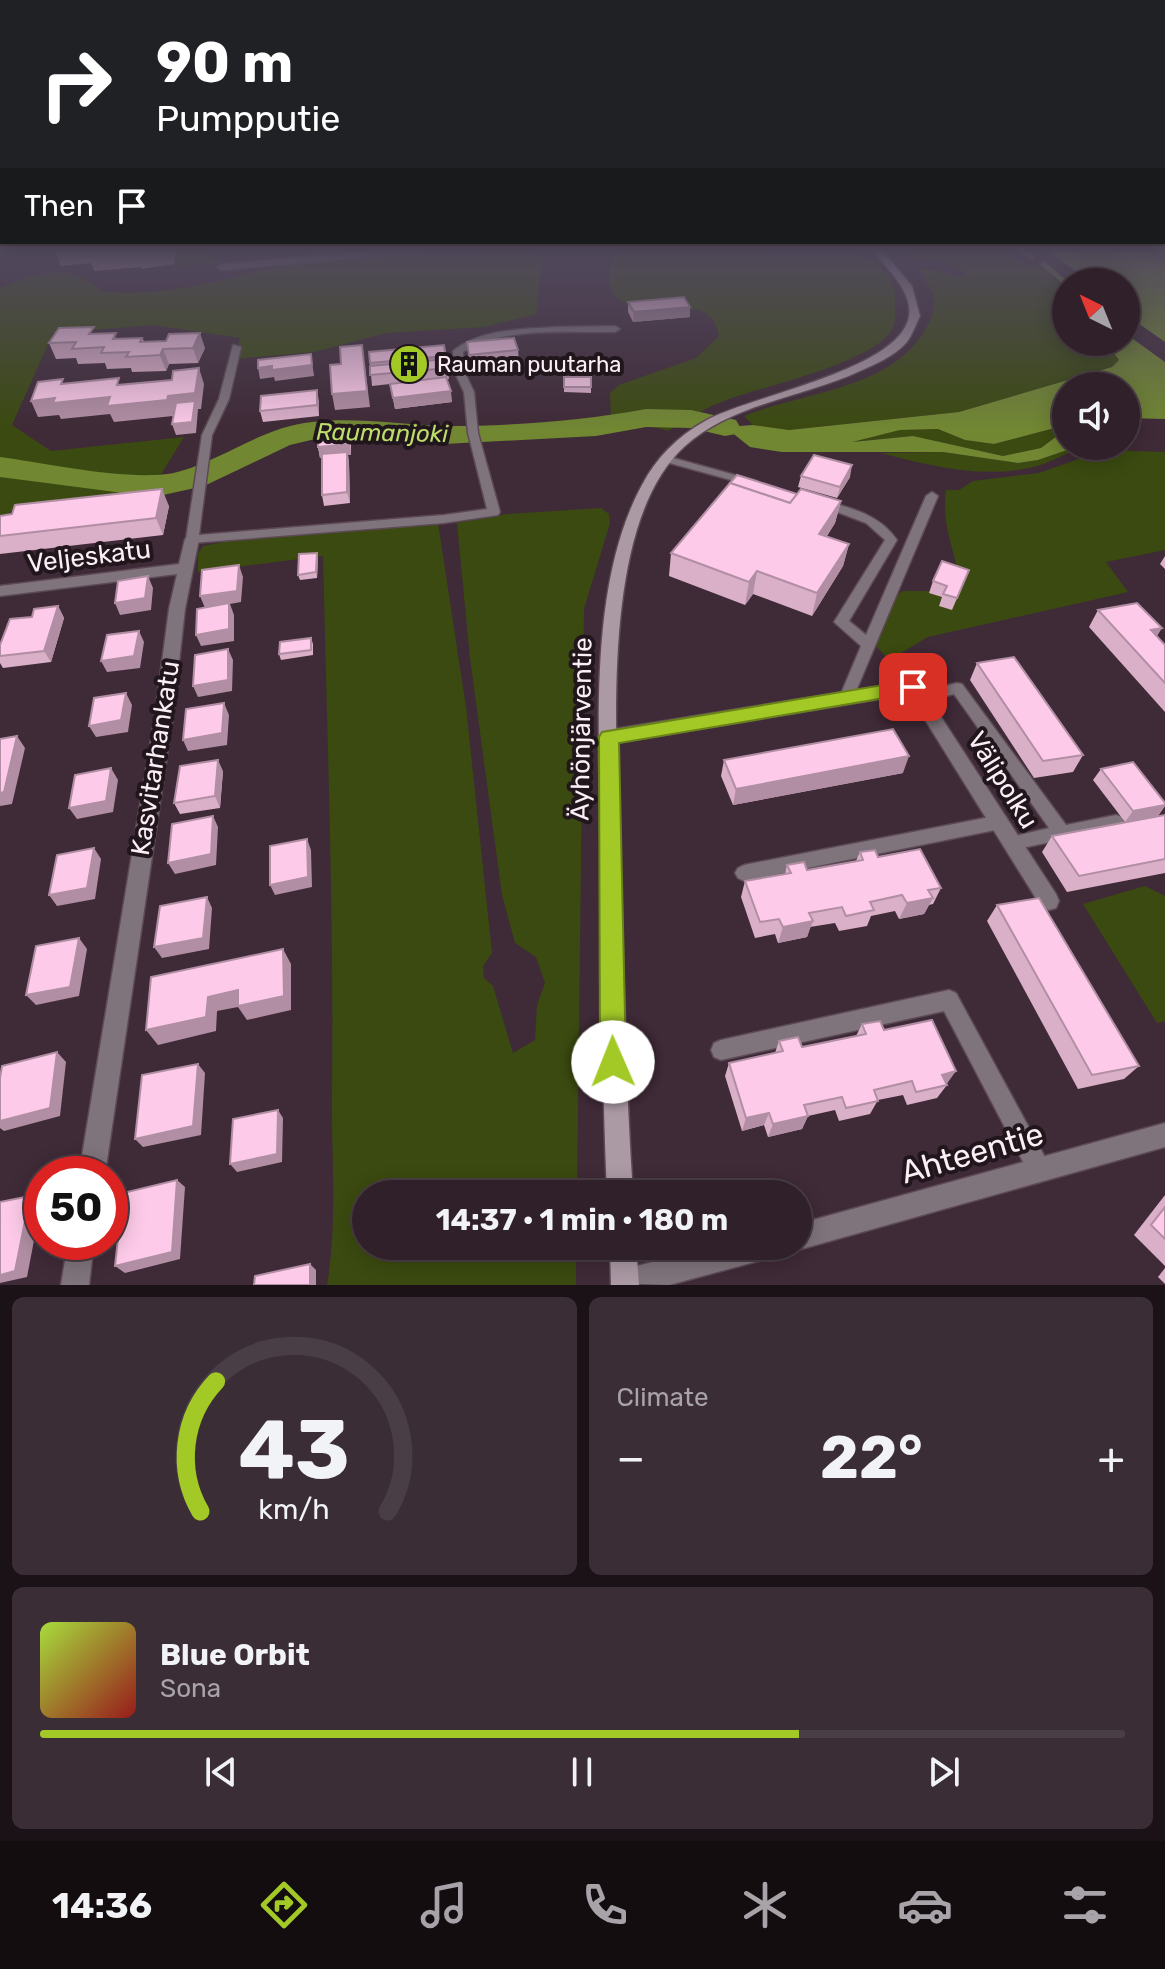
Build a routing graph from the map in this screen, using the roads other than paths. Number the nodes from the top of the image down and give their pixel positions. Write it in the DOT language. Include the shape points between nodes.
graph roads {
  1 [pos="912,309"];
  2 [pos="615,329"];
  3 [pos="236,347"];
  4 [pos="666,459"];
  5 [pos="767,487"];
  6 [pos="932,496"];
  7 [pos="809,500"];
  8 [pos="192,539"];
  9 [pos="184,568"];
  10 [pos="0,591"];
  11 [pos="868,644"];
  12 [pos="916,692"];
  13 [pos="847,696"];
  14 [pos="609,737"];
  15 [pos="1000,822"];
  16 [pos="1116,822"];
  17 [pos="1062,833"];
  18 [pos="1012,843"];
  19 [pos="744,873"];
  20 [pos="1049,901"];
  21 [pos="721,1050"];
  22 [pos="1165,1135"];
  23 [pos="95,1156"];
  24 [pos="1039,1169"];
  25 [pos="619,1180"];
  26 [pos="812,1233"];
  27 [pos="78,1260"];
  28 [pos="624,1260"];
  29 [pos="714,1260"];
  30 [pos="625,1284"];
  31 [pos="75,1285"];
  1 -- 4 [label="main road, Äyhönjärventie" via="913,326 904,340 872,364 723,416 691,435"];
  2 -- 8 [label="lane" via="509,334 458,351 494,512"];
  3 -- 8 [label="lane, Kasvitarhankatu" via="224,399 207,435"];
  4 -- 5 [label="lane"];
  4 -- 14 [label="main road, Äyhönjärventie" via="636,508 624,557 608,669"];
  6 -- 11 [label="lane"];
  7 -- 11 [label="lane" via="865,517 885,528 891,540 841,622"];
  8 -- 9 [label="street, Kasvitarhankatu"];
  9 -- 10 [label="street, Veljeskatu"];
  9 -- 23 [label="street, Kasvitarhankatu"];
  11 -- 13 [label="lane"];
  12 -- 13 [label="street"];
  12 -- 15 [label="street, Välipolku"];
  12 -- 17 [label="lane" via="957,688"];
  13 -- 14 [label="street"];
  14 -- 25 [label="main road, Äyhönjärventie"];
  15 -- 18 [label="street, Välipolku"];
  15 -- 19 [label="lane"];
  16 -- 17 [label="lane"];
  17 -- 18 [label="lane"];
  18 -- 20 [label="street, Välipolku"];
  21 -- 24 [label="lane" via="949,1000"];
  22 -- 24 [label="street, Ahteentie"];
  24 -- 26 [label="street, Ahteentie"];
  27 -- 31 [label="street"];
  28 -- 30 [label="main road"];
  29 -- 30 [label="street"];
}
